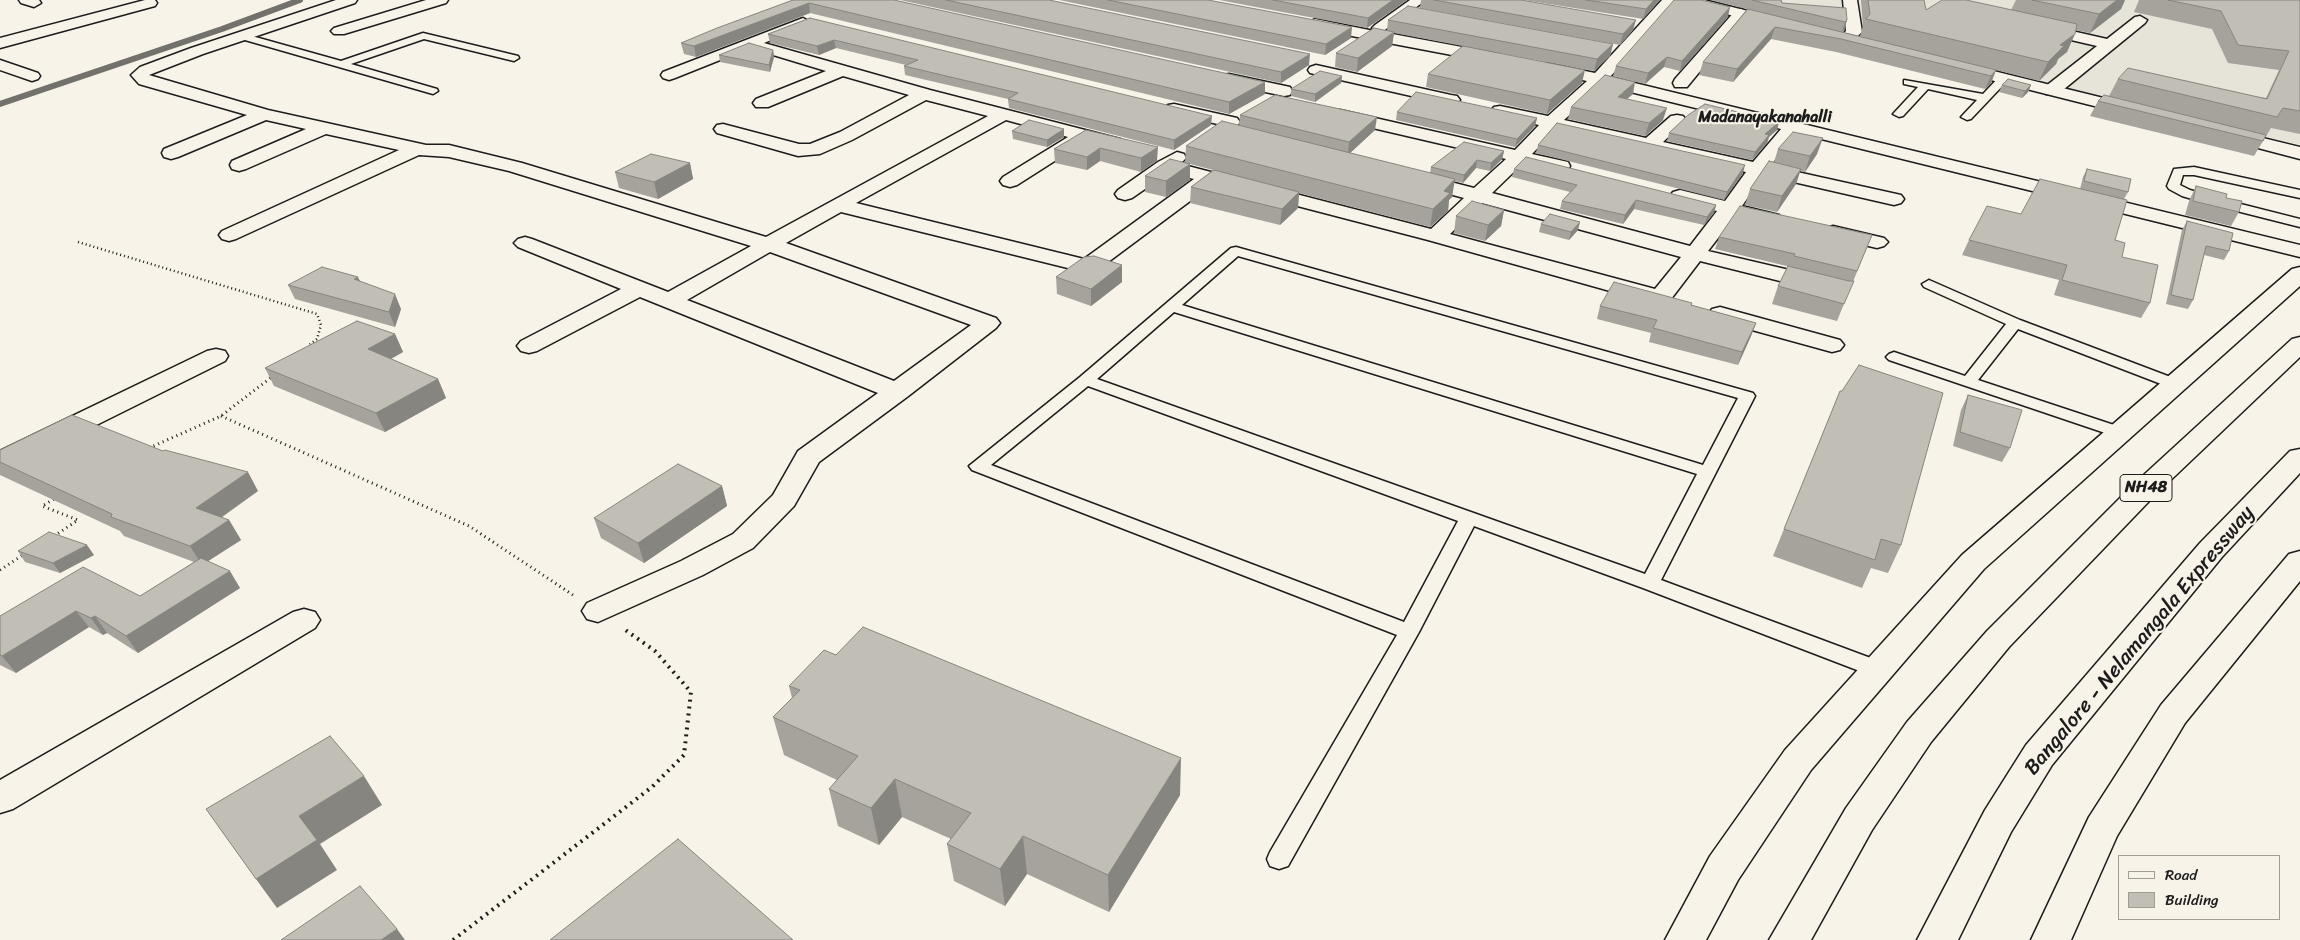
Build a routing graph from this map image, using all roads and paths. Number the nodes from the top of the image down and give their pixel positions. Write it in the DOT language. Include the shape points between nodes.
graph roads {
  1 [pos="350,0"];
  2 [pos="441,0"];
  3 [pos="1670,0"];
  4 [pos="1686,0"];
  5 [pos="1850,0"];
  6 [pos="150,3"];
  7 [pos="1421,7"];
  8 [pos="1733,8"];
  9 [pos="2140,20"];
  10 [pos="818,21"];
  11 [pos="1304,22"];
  12 [pos="1629,23"];
  13 [pos="2023,25"];
  14 [pos="1648,26"];
  15 [pos="1798,28"];
  16 [pos="339,31"];
  17 [pos="1371,34"];
  18 [pos="1827,35"];
  19 [pos="241,36"];
  20 [pos="1846,40"];
  21 [pos="0,43"];
  22 [pos="748,43"];
  23 [pos="1865,44"];
  24 [pos="2109,44"];
  25 [pos="1348,48"];
  26 [pos="1606,49"];
  27 [pos="771,50"];
  28 [pos="1625,52"];
  29 [pos="514,58"];
  30 [pos="1513,62"];
  31 [pos="1941,63"];
  32 [pos="0,65"];
  33 [pos="340,65"];
  34 [pos="1532,66"];
  35 [pos="840,71"];
  36 [pos="670,74"];
  37 [pos="32,76"];
  38 [pos="1217,76"];
  39 [pos="2004,78"];
  40 [pos="1599,79"];
  41 [pos="697,80"];
  42 [pos="1908,82"];
  43 [pos="1681,83"];
  44 [pos="1925,86"];
  45 [pos="2052,90"];
  46 [pos="433,91"];
  47 [pos="924,94"];
  48 [pos="1985,98"];
  49 [pos="1467,103"];
  50 [pos="762,104"];
  51 [pos="1163,106"];
  52 [pos="1486,107"];
  53 [pos="1322,110"];
  54 [pos="1248,113"];
  55 [pos="264,114"];
  56 [pos="1899,114"];
  57 [pos="2147,114"];
  58 [pos="1003,115"];
  59 [pos="1967,117"];
  60 [pos="1677,120"];
  61 [pos="1552,122"];
  62 [pos="1792,127"];
  63 [pos="324,128"];
  64 [pos="723,129"];
  65 [pos="1220,129"];
  66 [pos="2214,131"];
  67 [pos="1083,135"];
  68 [pos="1247,137"];
  69 [pos="1651,143"];
  70 [pos="1130,147"];
  71 [pos="417,149"];
  72 [pos="171,152"];
  73 [pos="2300,153"];
  74 [pos="1520,156"];
  75 [pos="239,165"];
  76 [pos="1758,167"];
  77 [pos="1578,171"];
  78 [pos="1401,175"];
  79 [pos="1209,178"];
  80 [pos="1010,181"];
  81 [pos="1664,192"];
  82 [pos="1125,194"];
  83 [pos="1478,194"];
  84 [pos="2300,194"];
  85 [pos="1894,198"];
  86 [pos="838,205"];
  87 [pos="1730,209"];
  88 [pos="1786,222"];
  89 [pos="2300,223"];
  90 [pos="1813,228"];
  91 [pos="229,235"];
  92 [pos="1435,236"];
  93 [pos="78,242"];
  94 [pos="525,242"];
  95 [pos="1878,242"];
  96 [pos="768,244"];
  97 [pos="2300,250"];
  98 [pos="1696,254"];
  99 [pos="2300,274"];
  100 [pos="1928,284"];
  101 [pos="640,288"];
  102 [pos="1843,290"];
  103 [pos="670,300"];
  104 [pos="1680,303"];
  105 [pos="1172,307"];
  106 [pos="2015,323"];
  107 [pos="2300,344"];
  108 [pos="1832,345"];
  109 [pos="530,346"];
  110 [pos="304,350"];
  111 [pos="216,356"];
  112 [pos="1894,358"];
  113 [pos="276,374"];
  114 [pos="1086,380"];
  115 [pos="1968,382"];
  116 [pos="2175,384"];
  117 [pos="898,392"];
  118 [pos="221,416"];
  119 [pos="2120,433"];
  120 [pos="145,450"];
  121 [pos="2300,457"];
  122 [pos="0,462"];
  123 [pos="1708,472"];
  124 [pos="59,496"];
  125 [pos="1468,519"];
  126 [pos="47,540"];
  127 [pos="31,550"];
  128 [pos="0,570"];
  129 [pos="2295,575"];
  130 [pos="1650,583"];
  131 [pos="598,611"];
  132 [pos="304,620"];
  133 [pos="1408,632"];
  134 [pos="1877,669"];
  135 [pos="0,798"];
  136 [pos="1279,859"];
  137 [pos="453,940"];
  138 [pos="1685,940"];
  139 [pos="1789,940"];
  140 [pos="1937,940"];
  141 [pos="2051,940"];
  1 -- 19 [label="main road"];
  2 -- 16 [label="main road"];
  3 -- 14 [label="main road"];
  4 -- 8 [label="main road"];
  5 -- 20 [label="main road" via="1854,32"];
  6 -- 21 [label="main road"];
  7 -- 17 [label="main road" via="1404,11"];
  8 -- 15 [label="main road"];
  8 -- 43 [label="main road"];
  9 -- 24 [label="main road"];
  10 -- 22 [label="main road" via="810,19"];
  11 -- 17 [label="main road"];
  12 -- 14 [label="main road"];
  13 -- 24 [label="main road"];
  14 -- 28 [label="main road"];
  17 -- 25 [label="main road"];
  17 -- 30 [label="main road"];
  18 -- 20 [label="main road"];
  19 -- 33 [label="lane"];
  19 -- 55 [label="main road" via="139,75 145,80"];
  20 -- 23 [label="main road"];
  22 -- 27 [label="main road"];
  22 -- 36 [label="main road"];
  24 -- 45 [label="main road"];
  26 -- 28 [label="main road"];
  27 -- 35 [label="main road"];
  27 -- 41 [label="main road"];
  28 -- 40 [label="main road"];
  29 -- 33 [label="lane" via="424,36"];
  31 -- 39 [label="main road"];
  32 -- 37 [label="main road"];
  33 -- 46 [label="lane"];
  34 -- 40 [label="main road"];
  35 -- 47 [label="main road"];
  35 -- 50 [label="main road"];
  38 -- 49 [label="main road" via="1279,99 1320,62"];
  39 -- 45 [label="main road"];
  39 -- 48 [label="lane"];
  40 -- 61 [label="main road"];
  40 -- 62 [label="main road"];
  42 -- 44 [label="lane"];
  44 -- 48 [label="lane"];
  44 -- 56 [label="lane"];
  45 -- 57 [label="main road"];
  47 -- 58 [label="main road"];
  47 -- 64 [label="main road" via="813,150 798,150"];
  48 -- 59 [label="lane"];
  51 -- 65 [label="main road"];
  52 -- 61 [label="main road"];
  53 -- 74 [label="main road"];
  54 -- 65 [label="main road"];
  55 -- 63 [label="main road"];
  55 -- 72 [label="main road"];
  58 -- 67 [label="main road"];
  58 -- 86 [label="main road"];
  60 -- 69 [label="main road"];
  61 -- 69 [label="main road"];
  61 -- 74 [label="main road"];
  62 -- 76 [label="main road"];
  62 -- 97 [label="main road"];
  63 -- 71 [label="main road"];
  63 -- 75 [label="main road"];
  65 -- 68 [label="main road"];
  66 -- 73 [label="main road"];
  67 -- 70 [label="main road"];
  67 -- 80 [label="main road"];
  69 -- 76 [label="main road"];
  71 -- 91 [label="main road"];
  71 -- 96 [label="main road" via="449,151 515,167"];
  74 -- 77 [label="main road"];
  74 -- 83 [label="main road"];
  76 -- 85 [label="main road"];
  76 -- 87 [label="main road"];
  78 -- 83 [label="main road"];
  79 -- 82 [label="main road" via="1172,157"];
  79 -- 86 [label="main road" via="1088,266"];
  79 -- 92 [label="main road"];
  81 -- 87 [label="main road"];
  83 -- 92 [label="main road"];
  83 -- 98 [label="main road"];
  84 -- 89 [label="lane" via="2194,171 2178,172 2173,186 2213,201"];
  86 -- 96 [label="main road"];
  87 -- 88 [label="main road"];
  87 -- 98 [label="main road"];
  90 -- 95 [label="main road"];
  92 -- 104 [label="main road"];
  93 -- 110 [label="path" via="317,314 321,325 316,339"];
  94 -- 101 [label="main road"];
  96 -- 103 [label="main road"];
  96 -- 117 [label="main road" via="988,323"];
  98 -- 102 [label="main road"];
  98 -- 104 [label="main road"];
  99 -- 116 [label="main road"];
  100 -- 106 [label="lane"];
  101 -- 103 [label="main road"];
  101 -- 109 [label="main road"];
  103 -- 117 [label="main road"];
  104 -- 108 [label="main road"];
  105 -- 114 [label="lane"];
  105 -- 123 [label="lane"];
  105 -- 123 [label="lane" via="1236,251 1747,396"];
  106 -- 115 [label="lane"];
  106 -- 116 [label="lane"];
  107 -- 139 [label="main road, NH48" via="2145,489 1998,639 1919,732 1859,819"];
  111 -- 122 [label="main road"];
  112 -- 115 [label="lane"];
  113 -- 118 [label="path"];
  114 -- 125 [label="lane"];
  114 -- 133 [label="lane" via="978,466"];
  115 -- 119 [label="lane"];
  116 -- 119 [label="main road"];
  117 -- 131 [label="main road" via="808,457 784,500 743,541"];
  118 -- 120 [label="path"];
  118 -- 131 [label="path" via="469,526"];
  119 -- 134 [label="main road" via="1973,562"];
  121 -- 140 [label="main road, Bangalore - Nelamangala Expressway" via="2211,550 2039,755 1998,821"];
  123 -- 130 [label="lane"];
  124 -- 126 [label="path" via="42,506 78,520"];
  125 -- 130 [label="lane"];
  125 -- 133 [label="lane"];
  127 -- 128 [label="path"];
  129 -- 141 [label="main road" via="2173,714 2102,828"];
  130 -- 134 [label="lane"];
  131 -- 137 [label="path" via="655,651 691,692 684,755 652,788"];
  132 -- 135 [label="main road"];
  133 -- 136 [label="lane"];
  134 -- 138 [label="main road" via="1798,760 1724,868"];
}
